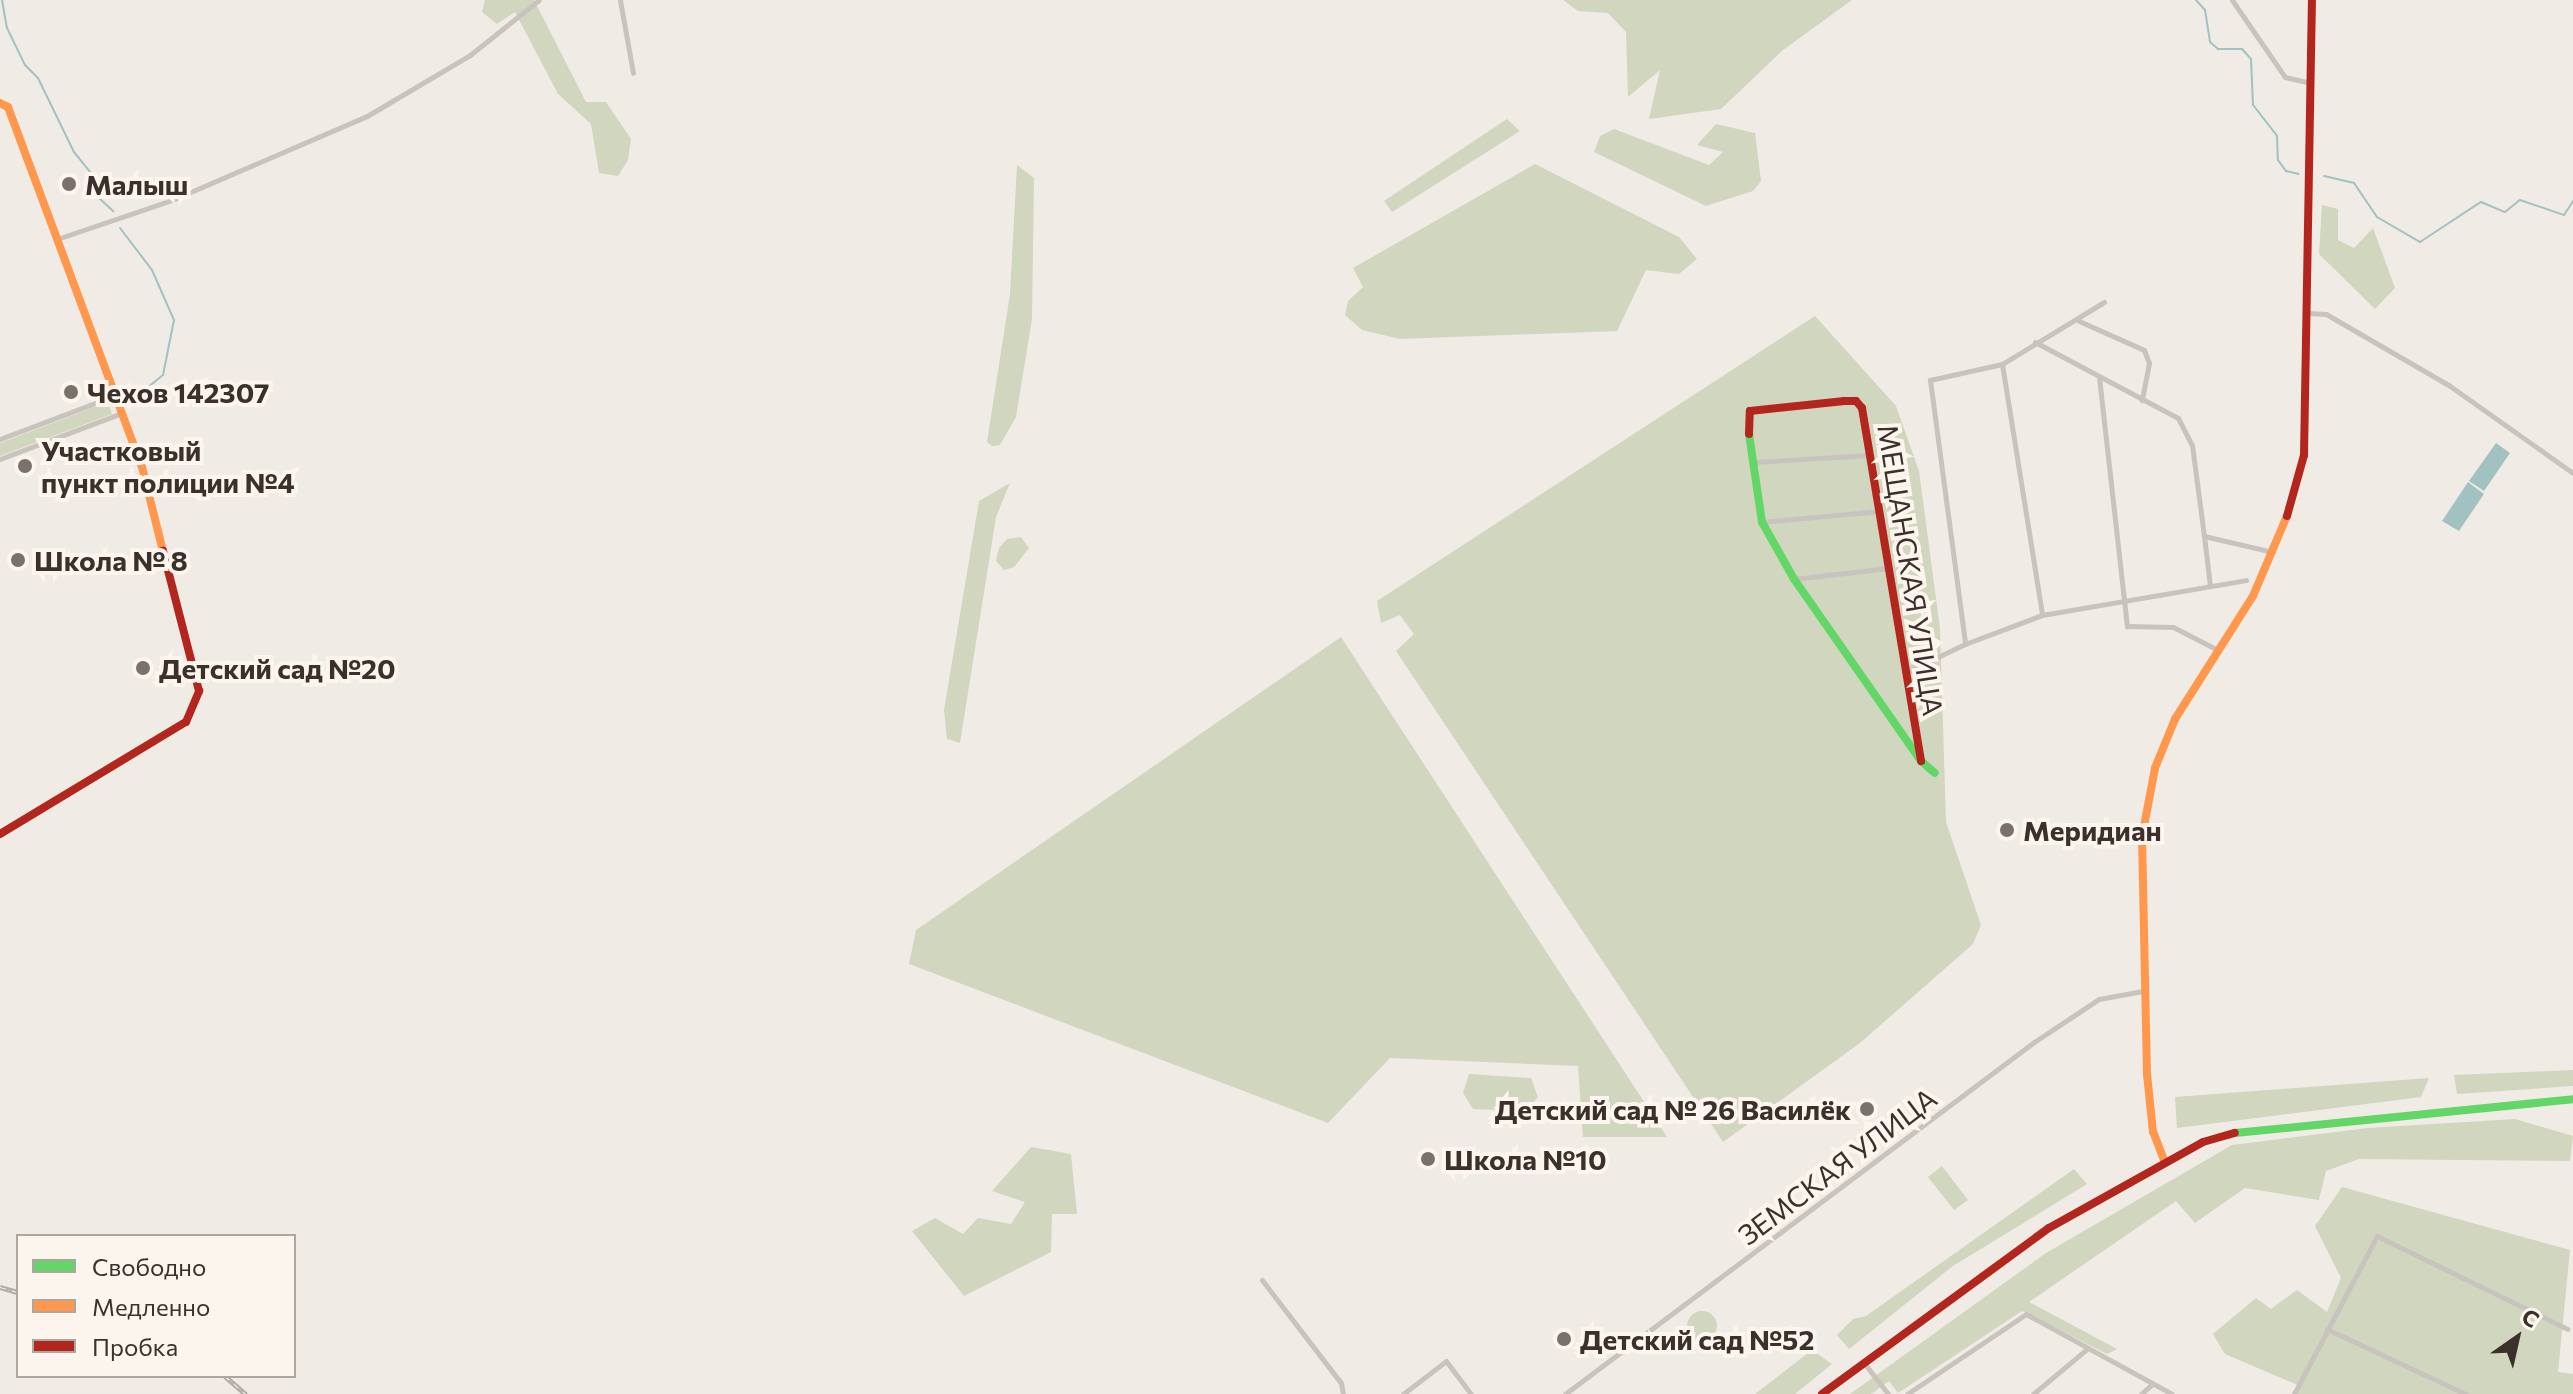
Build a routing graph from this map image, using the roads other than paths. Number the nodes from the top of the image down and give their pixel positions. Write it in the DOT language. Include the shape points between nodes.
graph roads {
  1 [pos="539,0"];
  2 [pos="620,0"];
  3 [pos="2232,0"];
  4 [pos="2312,0"];
  5 [pos="633,73"];
  6 [pos="2312,84"];
  7 [pos="0,103"];
  8 [pos="56,240"];
  9 [pos="2104,302"];
  10 [pos="2308,313"];
  11 [pos="2079,321"];
  12 [pos="2035,342"];
  13 [pos="2002,364"];
  14 [pos="2099,377"];
  15 [pos="114,396"];
  16 [pos="2142,400"];
  17 [pos="122,413"];
  18 [pos="0,439"];
  19 [pos="1870,455"];
  20 [pos="0,459"];
  21 [pos="1754,462"];
  22 [pos="2573,473"];
  23 [pos="1879,511"];
  24 [pos="1762,522"];
  25 [pos="2204,536"];
  26 [pos="2274,552"];
  27 [pos="1888,568"];
  28 [pos="1794,579"];
  29 [pos="2246,580"];
  30 [pos="2210,586"];
  31 [pos="2125,601"];
  32 [pos="2042,615"];
  33 [pos="1965,644"];
  34 [pos="2218,650"];
  35 [pos="1904,673"];
  36 [pos="1921,761"];
  37 [pos="1935,773"];
  38 [pos="0,834"];
  39 [pos="2142,991"];
  40 [pos="2573,1099"];
  41 [pos="2164,1160"];
  42 [pos="1262,1280"];
  43 [pos="2327,1329"];
  44 [pos="2568,1329"];
  45 [pos="2088,1348"];
  46 [pos="1863,1362"];
  47 [pos="2151,1385"];
  48 [pos="1343,1394"];
  49 [pos="1403,1394"];
  50 [pos="1471,1394"];
  51 [pos="1565,1394"];
  52 [pos="1822,1394"];
  53 [pos="1888,1394"];
  54 [pos="1907,1394"];
  55 [pos="2033,1394"];
  56 [pos="2141,1394"];
  57 [pos="2172,1394"];
  58 [pos="2294,1394"];
  59 [pos="2466,1394"];
  1 -- 8 [label="street" via="470,55 367,116 172,200"];
  2 -- 5 [label="street"];
  3 -- 6 [label="street" via="2285,77"];
  4 -- 6 [label="street"];
  6 -- 10 [label="street"];
  7 -- 8 [label="street" via="8,107"];
  8 -- 15 [label="street"];
  9 -- 11 [label="street"];
  10 -- 22 [label="street" via="2326,314 2450,386"];
  10 -- 26 [label="street" via="2304,455"];
  11 -- 12 [label="street"];
  11 -- 16 [label="street" via="2144,350 2149,363"];
  12 -- 13 [label="street"];
  12 -- 14 [label="street"];
  13 -- 32 [label="street"];
  13 -- 33 [label="street" via="1930,380 1927,387"];
  14 -- 16 [label="street"];
  14 -- 31 [label="street"];
  15 -- 17 [label="street"];
  15 -- 18 [label="street"];
  16 -- 25 [label="street" via="2178,418 2192,445"];
  17 -- 20 [label="street"];
  17 -- 38 [label="street" via="153,501 199,691 186,722 170,734"];
  19 -- 21 [label="street"];
  19 -- 21 [label="street, МЕЩАНСКАЯ УЛИЦА" via="1862,408 1856,401 1844,401 1750,411"];
  19 -- 23 [label="street, МЕЩАНСКАЯ УЛИЦА"];
  21 -- 24 [label="street"];
  23 -- 24 [label="street"];
  23 -- 27 [label="street, МЕЩАНСКАЯ УЛИЦА"];
  24 -- 28 [label="street"];
  25 -- 26 [label="street"];
  25 -- 30 [label="street"];
  26 -- 34 [label="street"];
  27 -- 28 [label="street"];
  27 -- 35 [label="street, МЕЩАНСКАЯ УЛИЦА"];
  28 -- 36 [label="street"];
  29 -- 30 [label="street"];
  30 -- 31 [label="street"];
  31 -- 32 [label="street"];
  31 -- 34 [label="street" via="2127,626 2173,627"];
  32 -- 33 [label="street"];
  33 -- 35 [label="street"];
  34 -- 39 [label="street" via="2175,719 2155,768 2142,837"];
  35 -- 36 [label="street, МЕЩАНСКАЯ УЛИЦА"];
  36 -- 37 [label="street"];
  39 -- 41 [label="street" via="2153,1132"];
  39 -- 51 [label="street, ЗЕМСКАЯ УЛИЦА" via="2099,999 2011,1060"];
  40 -- 41 [label="street" via="2248,1129"];
  41 -- 46 [label="street" via="1973,1280"];
  42 -- 48 [label="street" via="1341,1383"];
  43 -- 44 [label="street" via="2377,1236"];
  43 -- 58 [label="street"];
  43 -- 59 [label="street"];
  45 -- 47 [label="street"];
  45 -- 54 [label="street" via="2026,1314"];
  45 -- 55 [label="street"];
  46 -- 52 [label="street"];
  46 -- 53 [label="street"];
  47 -- 56 [label="street"];
  47 -- 57 [label="street"];
  49 -- 50 [label="street" via="1446,1361"];
}
